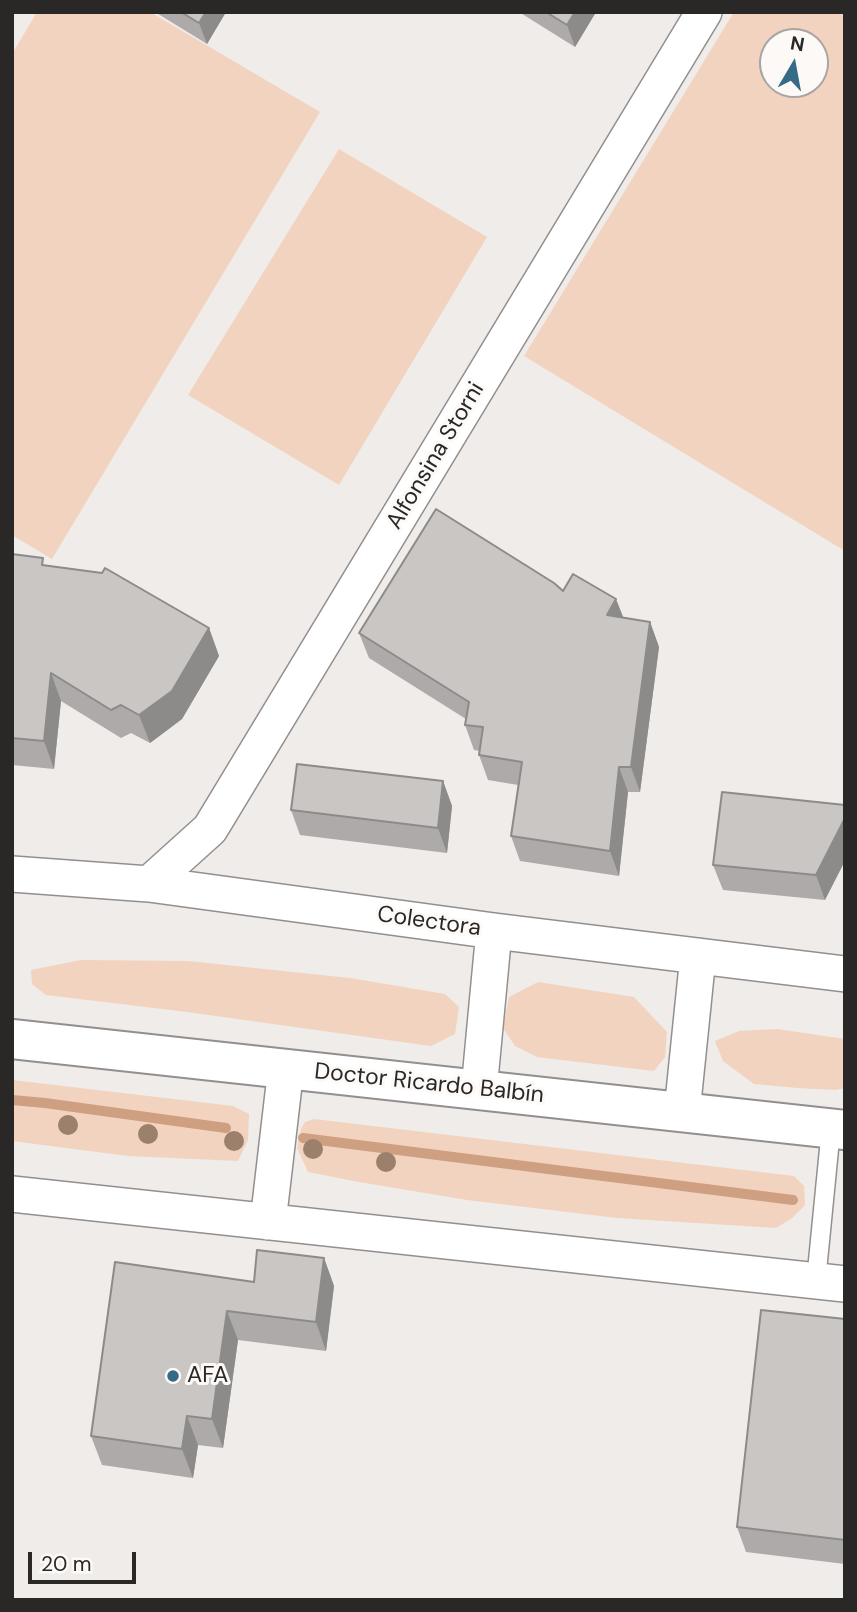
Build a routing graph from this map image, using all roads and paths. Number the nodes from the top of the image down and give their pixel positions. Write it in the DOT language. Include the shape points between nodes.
graph roads {
  1 [pos="704,12"];
  2 [pos="12,874"];
  3 [pos="149,884"];
  4 [pos="494,931"];
  5 [pos="698,956"];
  6 [pos="845,974"];
  7 [pos="12,1039"];
  8 [pos="286,1068"];
  9 [pos="479,1090"];
  10 [pos="682,1112"];
  11 [pos="838,1129"];
  12 [pos="12,1194"];
  13 [pos="268,1222"];
  14 [pos="831,1282"];
  1 -- 3 [label="street, Alfonsina Storni" via="210,829"];
  2 -- 3 [label="street, Colectora"];
  3 -- 4 [label="street, Colectora"];
  4 -- 5 [label="street, Colectora"];
  4 -- 9 [label="street"];
  5 -- 6 [label="street, Colectora"];
  5 -- 10 [label="street"];
  7 -- 8 [label="main road, Doctor Ricardo Balbín"];
  8 -- 9 [label="main road, Doctor Ricardo Balbín"];
  8 -- 13 [label="street"];
  9 -- 10 [label="main road, Doctor Ricardo Balbín"];
  10 -- 11 [label="main road, Doctor Ricardo Balbín"];
  11 -- 14 [label="lane"];
  12 -- 13 [label="street"];
  13 -- 14 [label="street"];
}
